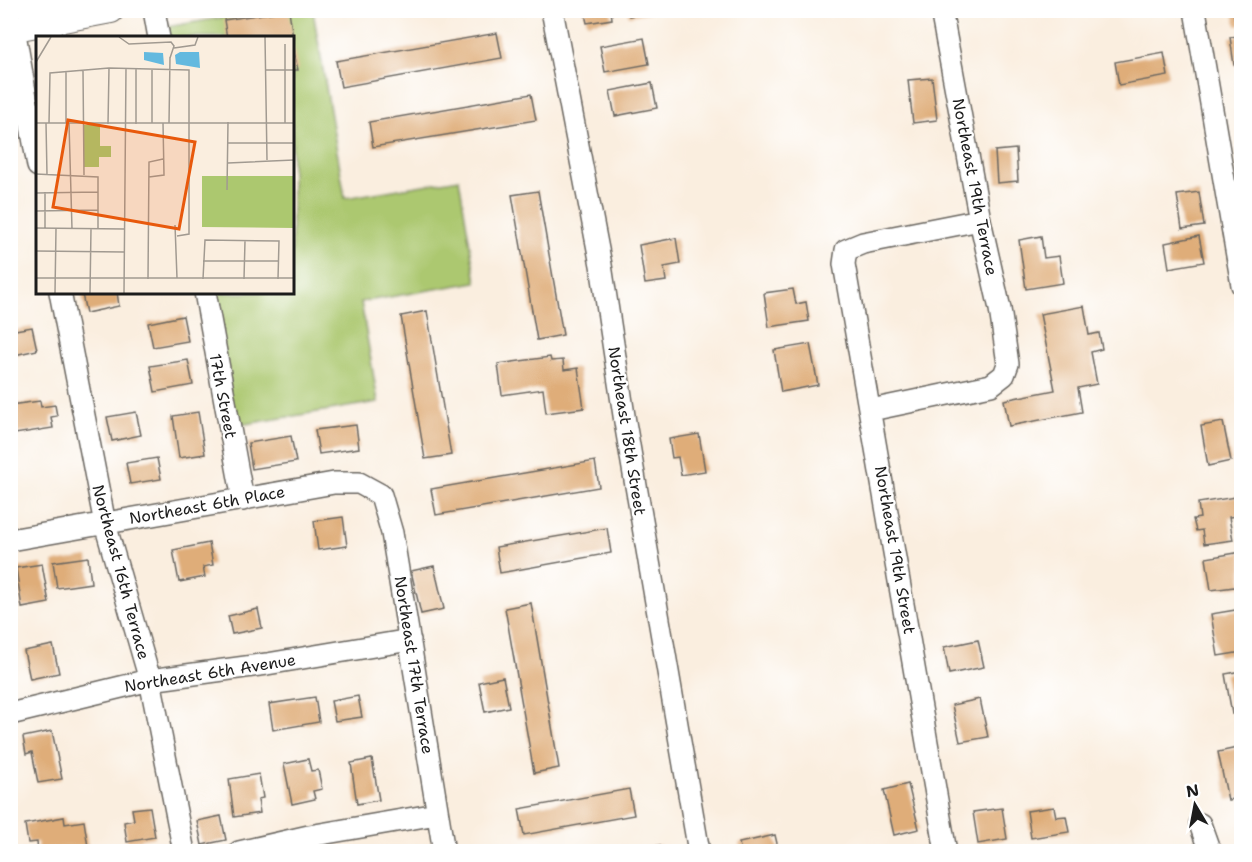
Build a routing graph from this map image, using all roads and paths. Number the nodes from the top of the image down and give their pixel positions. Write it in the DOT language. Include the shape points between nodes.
graph roads {
  1 [pos="111,10"];
  2 [pos="154,10"];
  3 [pos="552,10"];
  4 [pos="941,10"];
  5 [pos="1195,10"];
  6 [pos="12,28"];
  7 [pos="159,36"];
  8 [pos="36,155"];
  9 [pos="980,219"];
  10 [pos="1242,285"];
  11 [pos="60,294"];
  12 [pos="205,294"];
  13 [pos="870,410"];
  14 [pos="368,488"];
  15 [pos="243,500"];
  16 [pos="105,524"];
  17 [pos="10,540"];
  18 [pos="410,640"];
  19 [pos="150,680"];
  20 [pos="10,714"];
  21 [pos="437,814"];
  22 [pos="1200,824"];
  23 [pos="184,852"];
  24 [pos="239,852"];
  25 [pos="444,852"];
  26 [pos="699,852"];
  27 [pos="946,852"];
  28 [pos="1210,852"];
  1 -- 6 [label="street"];
  2 -- 7 [label="street"];
  3 -- 26 [label="street, Northeast 18th Street" via="601,265"];
  4 -- 9 [label="street, Northeast 19th Terrace"];
  5 -- 10 [label="street"];
  6 -- 8 [label="street"];
  9 -- 13 [label="street, Northeast 19th Terrace" via="1008,364 1004,375 991,385"];
  9 -- 13 [label="street, Northeast 19th Street" via="846,250 844,264"];
  11 -- 16 [label="street, Northeast 16th Terrace"];
  12 -- 15 [label="street, 17th Street"];
  13 -- 27 [label="street, Northeast 19th Street"];
  14 -- 15 [label="street, Northeast 6th Place" via="359,483 334,483"];
  14 -- 18 [label="street, Northeast 17th Terrace" via="381,495 392,533"];
  15 -- 16 [label="street, Northeast 6th Place"];
  16 -- 17 [label="street, Northeast 6th Place"];
  16 -- 19 [label="street, Northeast 16th Terrace"];
  18 -- 19 [label="street, Northeast 6th Avenue"];
  18 -- 21 [label="street, Northeast 17th Terrace"];
  19 -- 20 [label="street, Northeast 6th Avenue"];
  19 -- 23 [label="street, Northeast 16th Terrace"];
  21 -- 24 [label="street"];
  21 -- 25 [label="street, Northeast 17th Terrace"];
  22 -- 28 [label="street"];
}
